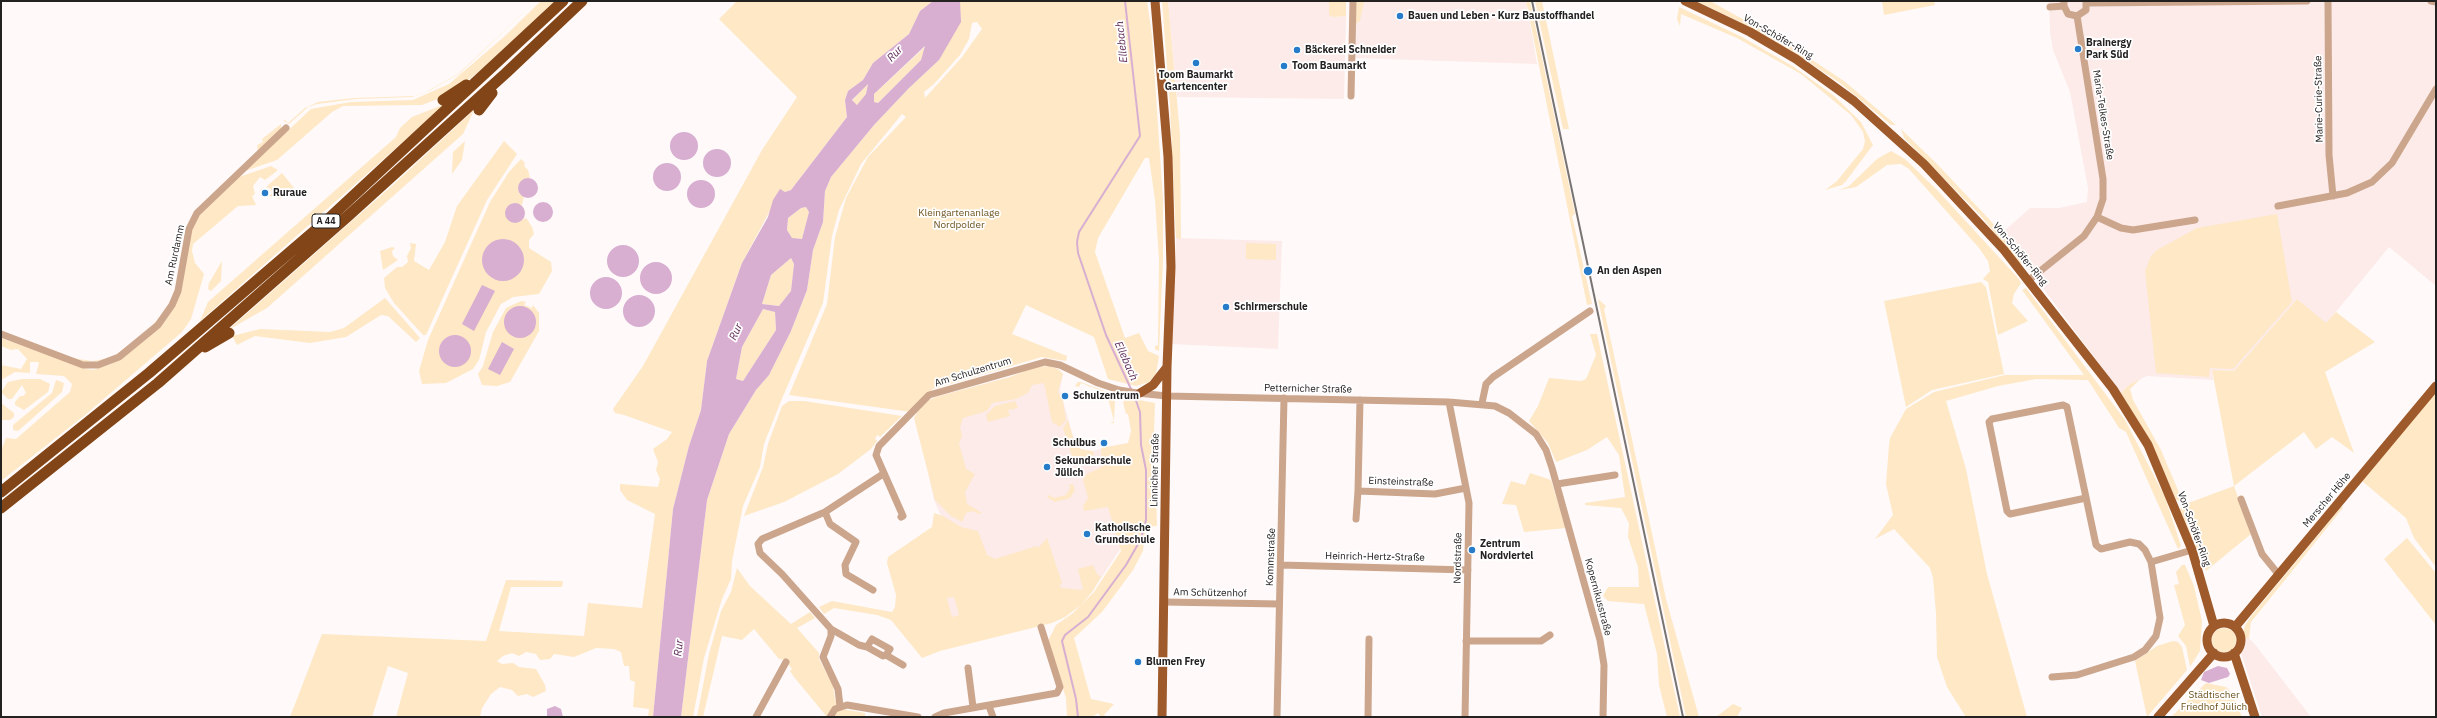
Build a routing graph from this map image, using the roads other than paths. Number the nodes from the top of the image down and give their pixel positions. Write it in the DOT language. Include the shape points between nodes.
graph roads {
  1 [pos="563,1"];
  2 [pos="582,1"];
  3 [pos="1155,1"];
  4 [pos="1353,1"];
  5 [pos="1685,1"];
  6 [pos="2307,1"];
  7 [pos="2328,1"];
  8 [pos="2431,1"];
  9 [pos="2087,2"];
  10 [pos="2436,2"];
  11 [pos="2064,3"];
  12 [pos="2050,7"];
  13 [pos="2077,16"];
  14 [pos="535,46"];
  15 [pos="498,63"];
  16 [pos="2436,89"];
  17 [pos="1351,96"];
  18 [pos="443,100"];
  19 [pos="479,110"];
  20 [pos="286,128"];
  21 [pos="2333,196"];
  22 [pos="2278,206"];
  23 [pos="2097,217"];
  24 [pos="2195,220"];
  25 [pos="2029,280"];
  26 [pos="1590,310"];
  27 [pos="194,323"];
  28 [pos="229,333"];
  29 [pos="1,334"];
  30 [pos="188,355"];
  31 [pos="1167,367"];
  32 [pos="149,374"];
  33 [pos="2436,386"];
  34 [pos="1138,393"];
  35 [pos="1167,396"];
  36 [pos="1284,398"];
  37 [pos="1360,400"];
  38 [pos="1449,402"];
  39 [pos="1482,403"];
  40 [pos="883,474"];
  41 [pos="1615,475"];
  42 [pos="1557,484"];
  43 [pos="1466,488"];
  44 [pos="1358,491"];
  45 [pos="1,492"];
  46 [pos="2086,498"];
  47 [pos="2241,499"];
  48 [pos="1,508"];
  49 [pos="825,512"];
  50 [pos="901,517"];
  51 [pos="1356,519"];
  52 [pos="2192,550"];
  53 [pos="2151,562"];
  54 [pos="1281,565"];
  55 [pos="1468,570"];
  56 [pos="2279,575"];
  57 [pos="873,590"];
  58 [pos="1164,602"];
  59 [pos="1279,604"];
  60 [pos="2214,626"];
  61 [pos="1041,627"];
  62 [pos="2235,627"];
  63 [pos="831,629"];
  64 [pos="1550,635"];
  65 [pos="1369,639"];
  66 [pos="1466,641"];
  67 [pos="2214,653"];
  68 [pos="2234,653"];
  69 [pos="786,662"];
  70 [pos="903,665"];
  71 [pos="968,668"];
  72 [pos="2052,676"];
  73 [pos="840,706"];
  74 [pos="989,706"];
  75 [pos="974,707"];
  76 [pos="756,717"];
  77 [pos="830,717"];
  78 [pos="918,717"];
  79 [pos="935,717"];
  80 [pos="993,717"];
  81 [pos="1162,717"];
  82 [pos="1277,717"];
  83 [pos="1368,717"];
  84 [pos="1465,717"];
  85 [pos="1603,717"];
  86 [pos="2158,717"];
  87 [pos="2255,717"];
  1 -- 15 [label="highway, A 44"];
  2 -- 14 [label="highway, A 44"];
  3 -- 31 [label="main road, Linnicher Straße" via="1168,157 1171,267"];
  4 -- 17 [label="street"];
  5 -- 25 [label="main road, Von-Schöfer-Ring" via="1750,32 1796,59 1854,101 1949,189"];
  6 -- 9 [label="street"];
  7 -- 21 [label="street, Marie-Curie-Straße" via="2329,155"];
  8 -- 10 [label="street"];
  9 -- 13 [label="street" via="2086,10"];
  11 -- 12 [label="street"];
  11 -- 13 [label="street" via="2068,14"];
  13 -- 23 [label="street, Maria-Telkes-Straße" via="2103,179 2103,198"];
  14 -- 19 [label="highway"];
  14 -- 30 [label="highway, A 44" via="348,216"];
  15 -- 18 [label="highway"];
  15 -- 32 [label="highway, A 44" via="325,222"];
  16 -- 21 [label="street" via="2388,166 2372,182"];
  20 -- 29 [label="street, Am Rurdamm" via="197,213 189,229 175,298 158,325 119,357 98,365 83,365"];
  21 -- 22 [label="street"];
  23 -- 24 [label="street" via="2121,228 2133,230"];
  23 -- 25 [label="street, Maria-Telkes-Straße" via="2084,236"];
  25 -- 52 [label="main road, Von-Schöfer-Ring" via="2113,389 2148,445"];
  26 -- 39 [label="street" via="1493,377 1486,384"];
  27 -- 32 [label="highway"];
  28 -- 30 [label="highway"];
  30 -- 48 [label="highway, A 44" via="158,383"];
  31 -- 34 [label="main road" via="1153,385"];
  31 -- 35 [label="main road, Linnicher Straße"];
  32 -- 45 [label="highway, A 44"];
  33 -- 56 [label="main road, Merscher Höhe"];
  34 -- 35 [label="street, Am Schulzentrum"];
  34 -- 40 [label="street, Am Schulzentrum" via="1125,392 1054,363 1045,362 935,393 923,400 877,448 876,455"];
  35 -- 36 [label="street, Petternicher Straße"];
  35 -- 58 [label="main road, Linnicher Straße"];
  36 -- 37 [label="street, Petternicher Straße"];
  36 -- 54 [label="street, Kommstraße"];
  37 -- 38 [label="street, Petternicher Straße"];
  37 -- 44 [label="street, Einsteinstraße"];
  38 -- 39 [label="street, Kopernikusstraße"];
  38 -- 43 [label="street, Nordstraße"];
  39 -- 42 [label="street, Kopernikusstraße" via="1509,413 1536,434 1546,450"];
  40 -- 49 [label="street"];
  40 -- 50 [label="street, Am Schulzentrum" via="903,516"];
  41 -- 42 [label="street"];
  42 -- 85 [label="street, Kopernikusstraße" via="1600,640 1604,665"];
  43 -- 44 [label="street, Einsteinstraße" via="1435,494"];
  43 -- 55 [label="street, Nordstraße" via="1469,503"];
  44 -- 51 [label="street, Einsteinstraße"];
  46 -- 46 [label="street" via="2067,407 2063,405 1992,419 1989,422 2007,511 2010,514"];
  46 -- 53 [label="street" via="2096,545 2101,548 2130,542 2139,544"];
  47 -- 56 [label="street" via="2262,554"];
  49 -- 57 [label="street" via="830,524 856,542 845,565 846,574"];
  49 -- 63 [label="street" via="762,539 758,549"];
  52 -- 53 [label="street"];
  52 -- 60 [label="main road, Von-Schöfer-Ring"];
  53 -- 72 [label="street" via="2160,618 2159,629 2152,644 2140,653 2078,675"];
  54 -- 55 [label="street, Heinrich-Hertz-Straße"];
  54 -- 59 [label="street, Kommstraße"];
  55 -- 66 [label="street, Nordstraße"];
  56 -- 62 [label="main road, Merscher Höhe"];
  58 -- 59 [label="street, Am Schützenhof"];
  58 -- 81 [label="main road, Linnicher Straße"];
  59 -- 82 [label="street, Kommstraße"];
  60 -- 62 [label="main road" via="2225,623"];
  60 -- 67 [label="main road" via="2208,639"];
  61 -- 74 [label="street" via="1060,687 1057,693"];
  62 -- 68 [label="main road" via="2241,640"];
  63 -- 70 [label="street"];
  63 -- 73 [label="street" via="823,657 838,689"];
  64 -- 66 [label="street" via="1541,641"];
  65 -- 83 [label="street"];
  66 -- 84 [label="street, Nordstraße"];
  67 -- 68 [label="main road" via="2224,656"];
  67 -- 86 [label="main road"];
  68 -- 87 [label="main road"];
  69 -- 76 [label="street"];
  71 -- 75 [label="street"];
  73 -- 77 [label="street"];
  73 -- 78 [label="street"];
  74 -- 75 [label="street"];
  74 -- 80 [label="street"];
  75 -- 79 [label="street"];
}
